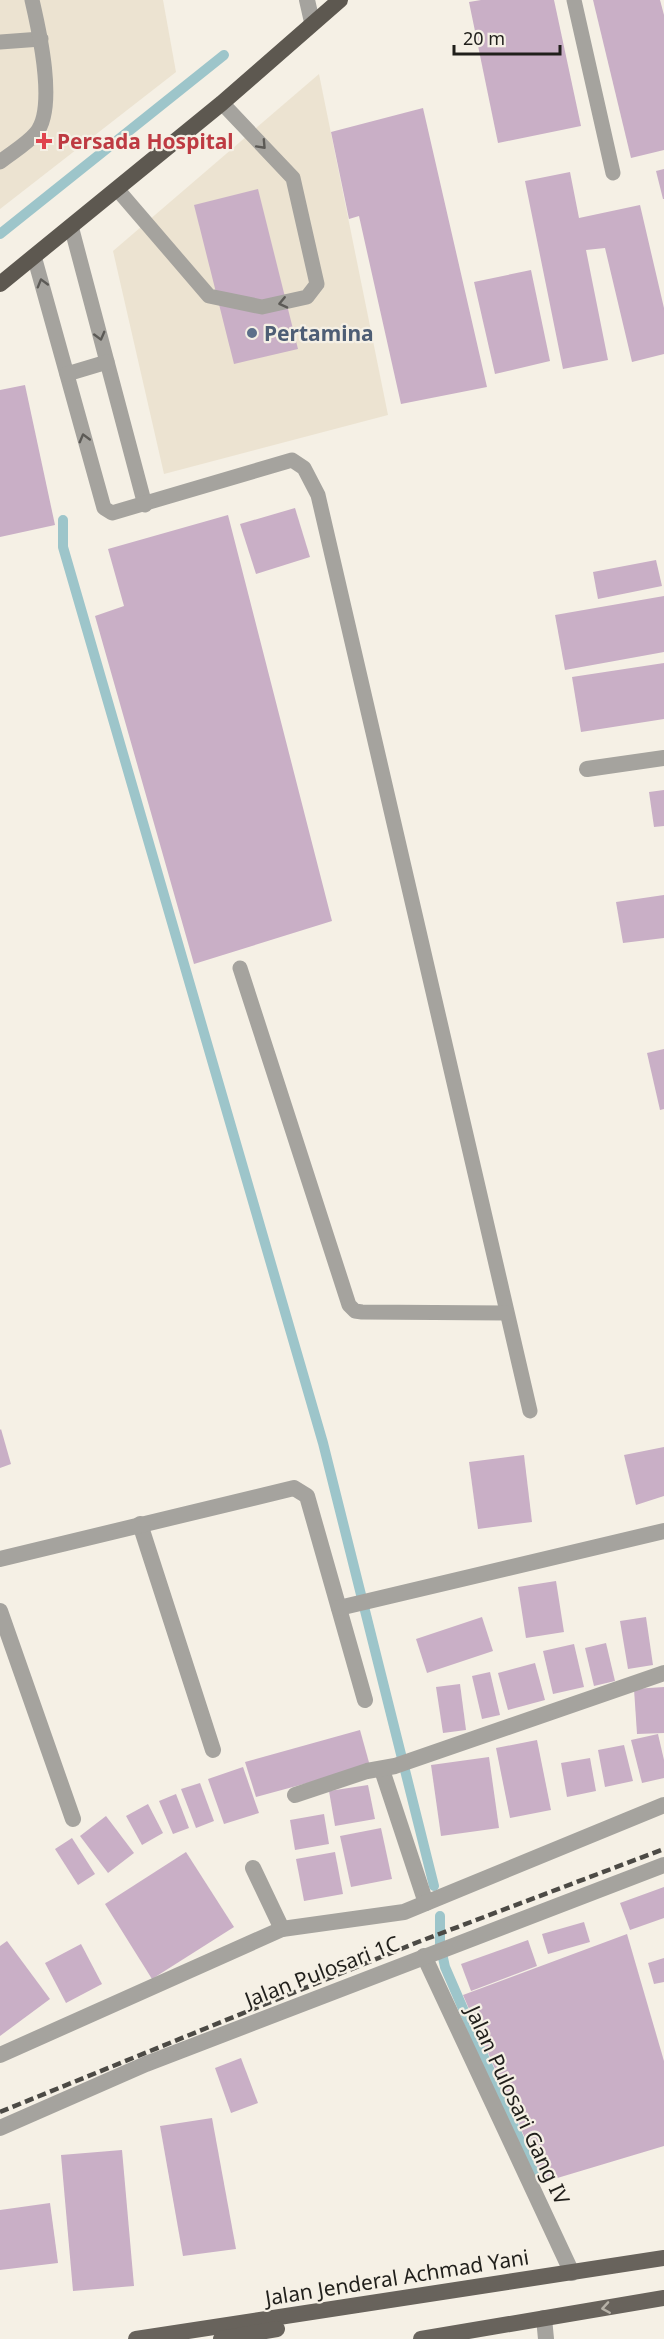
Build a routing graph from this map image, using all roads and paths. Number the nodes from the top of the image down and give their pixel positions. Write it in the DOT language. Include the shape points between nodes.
graph roads {
  1 [pos="32,0"];
  2 [pos="307,0"];
  3 [pos="340,0"];
  4 [pos="574,0"];
  5 [pos="312,22"];
  6 [pos="41,39"];
  7 [pos="0,42"];
  8 [pos="222,103"];
  9 [pos="0,162"];
  10 [pos="613,173"];
  11 [pos="117,189"];
  12 [pos="71,226"];
  13 [pos="34,256"];
  14 [pos="0,284"];
  15 [pos="107,362"];
  16 [pos="67,374"];
  17 [pos="145,505"];
  18 [pos="664,758"];
  19 [pos="587,768"];
  20 [pos="240,968"];
  21 [pos="506,1313"];
  22 [pos="530,1410"];
  23 [pos="140,1524"];
  24 [pos="664,1531"];
  25 [pos="0,1559"];
  26 [pos="339,1608"];
  27 [pos="0,1611"];
  28 [pos="664,1673"];
  29 [pos="365,1700"];
  30 [pos="213,1750"];
  31 [pos="388,1768"];
  32 [pos="296,1795"];
  33 [pos="664,1805"];
  34 [pos="73,1819"];
  35 [pos="664,1864"];
  36 [pos="253,1868"];
  37 [pos="426,1903"];
  38 [pos="282,1929"];
  39 [pos="429,1954"];
  40 [pos="0,2055"];
  41 [pos="0,2128"];
  42 [pos="664,2258"];
  43 [pos="572,2273"];
  44 [pos="664,2298"];
  45 [pos="544,2318"];
  46 [pos="136,2339"];
  47 [pos="221,2339"];
  48 [pos="421,2339"];
  49 [pos="546,2339"];
  1 -- 6 [label="lane"];
  2 -- 5 [label="street"];
  3 -- 5 [label="highway"];
  4 -- 10 [label="lane"];
  5 -- 8 [label="highway"];
  6 -- 7 [label="lane"];
  6 -- 9 [label="lane" via="45,112 37,132"];
  8 -- 11 [label="highway"];
  8 -- 11 [label="lane, one-way" via="293,178 317,284 307,297 262,308 209,296"];
  11 -- 12 [label="highway"];
  12 -- 13 [label="highway"];
  12 -- 15 [label="lane, one-way"];
  13 -- 14 [label="highway"];
  16 -- 13 [label="lane, one-way"];
  15 -- 16 [label="lane"];
  15 -- 17 [label="lane"];
  17 -- 16 [label="lane, one-way" via="112,513 104,508"];
  17 -- 21 [label="lane" via="292,460 304,468 318,495"];
  18 -- 19 [label="street"];
  20 -- 21 [label="lane" via="349,1305 362,1312"];
  21 -- 22 [label="lane"];
  23 -- 25 [label="street"];
  23 -- 26 [label="street" via="294,1488 302,1491 307,1496"];
  23 -- 30 [label="street"];
  24 -- 26 [label="street"];
  26 -- 29 [label="street"];
  27 -- 34 [label="street"];
  28 -- 31 [label="street"];
  31 -- 32 [label="street"];
  31 -- 37 [label="street"];
  33 -- 37 [label="street"];
  35 -- 39 [label="street, Jalan Pulosari 1C"];
  36 -- 38 [label="street"];
  37 -- 38 [label="street" via="404,1912"];
  38 -- 40 [label="street"];
  39 -- 41 [label="street, Jalan Pulosari 1C" via="146,2064"];
  39 -- 43 [label="street, Jalan Pulosari Gang IV"];
  42 -- 43 [label="main road, Jalan Jenderal Achmad Yani"];
  43 -- 46 [label="main road, Jalan Jenderal Achmad Yani"];
  43 -- 47 [label="main road"];
  44 -- 45 [label="main road, one-way"];
  45 -- 48 [label="main road"];
  45 -- 49 [label="street"];
}
